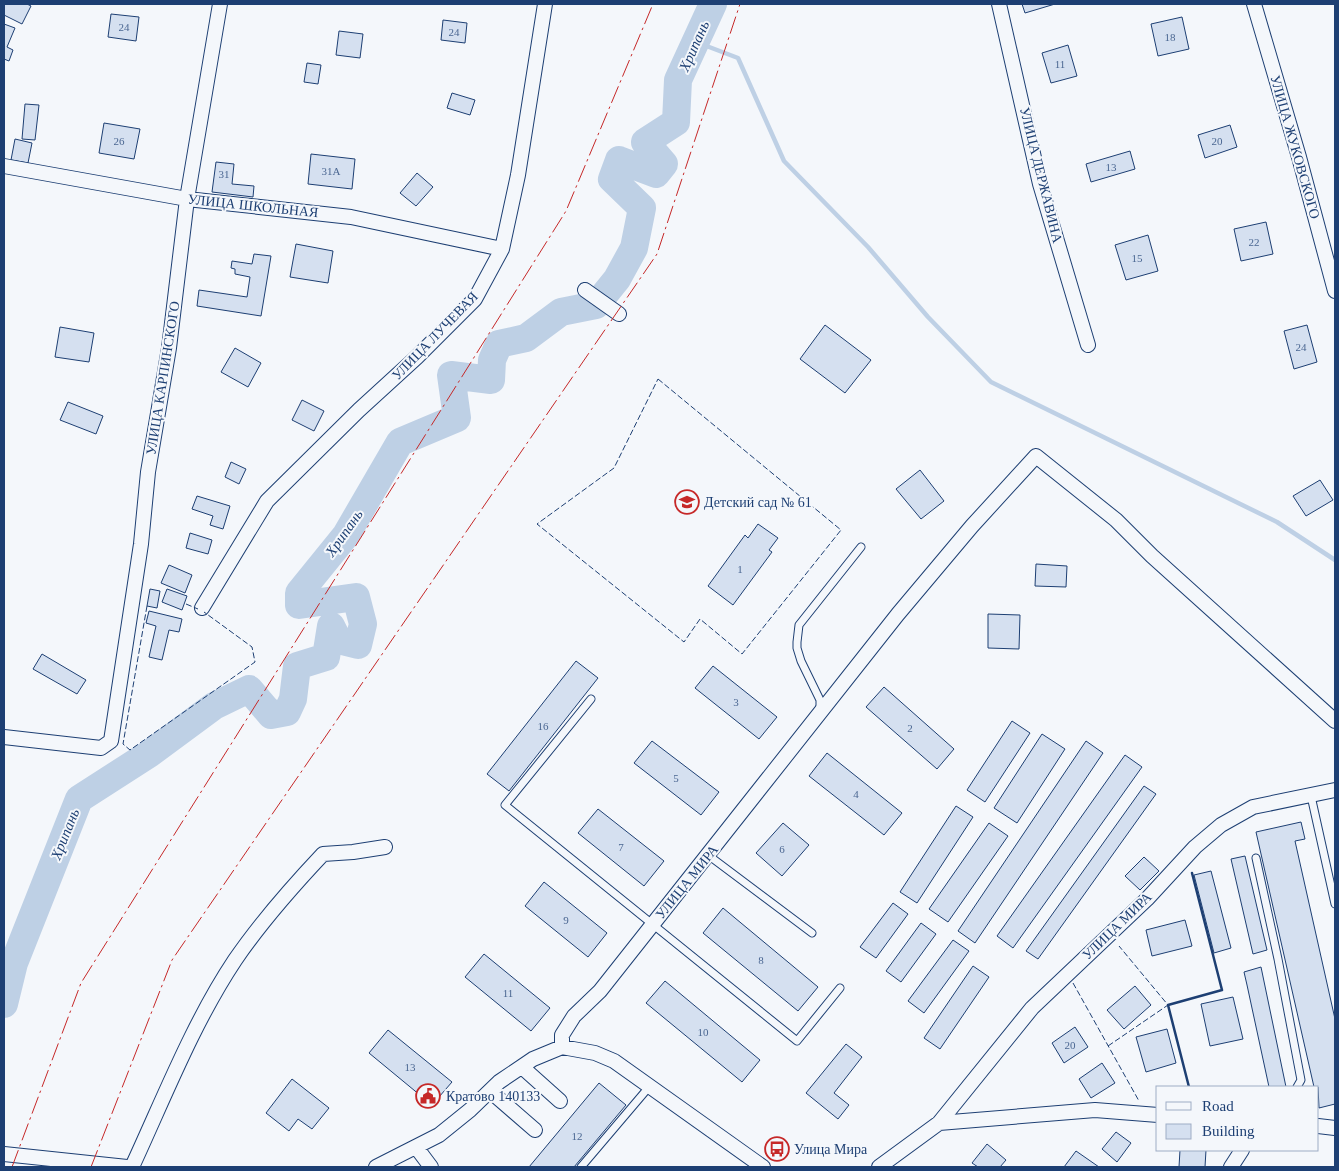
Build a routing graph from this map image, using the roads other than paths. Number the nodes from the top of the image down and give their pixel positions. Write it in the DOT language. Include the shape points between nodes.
graph roads {
  1 [pos="220,4"];
  2 [pos="545,4"];
  3 [pos="1000,4"];
  4 [pos="1254,4"];
  5 [pos="4,166"];
  6 [pos="187,199"];
  7 [pos="502,249"];
  8 [pos="585,290"];
  9 [pos="1335,291"];
  10 [pos="620,314"];
  11 [pos="1088,345"];
  12 [pos="861,548"];
  13 [pos="202,608"];
  14 [pos="591,699"];
  15 [pos="819,716"];
  16 [pos="1335,721"];
  17 [pos="4,737"];
  18 [pos="1335,790"];
  19 [pos="1310,796"];
  20 [pos="385,847"];
  21 [pos="708,855"];
  22 [pos="1256,858"];
  23 [pos="1335,904"];
  24 [pos="652,925"];
  25 [pos="812,933"];
  26 [pos="840,988"];
  27 [pos="562,1048"];
  28 [pos="522,1067"];
  29 [pos="1298,1086"];
  30 [pos="649,1087"];
  31 [pos="490,1091"];
  32 [pos="560,1101"];
  33 [pos="1156,1115"];
  34 [pos="939,1123"];
  35 [pos="1319,1126"];
  36 [pos="1335,1128"];
  37 [pos="535,1130"];
  38 [pos="416,1147"];
  39 [pos="1241,1151"];
  40 [pos="4,1154"];
  41 [pos="127,1167"];
  42 [pos="132,1167"];
  43 [pos="376,1167"];
  44 [pos="431,1167"];
  45 [pos="581,1167"];
  46 [pos="763,1167"];
  47 [pos="879,1167"];
  48 [pos="1230,1167"];
  1 -- 6 [label="street, УЛИЦА КАРПИНСКОГО"];
  2 -- 7 [label="street, УЛИЦА ЛУЧЕВАЯ" via="518,175"];
  3 -- 11 [label="street, УЛИЦА ДЕРЖАВИНА" via="1040,184"];
  4 -- 9 [label="street, УЛИЦА ЖУКОВСКОГО"];
  5 -- 6 [label="street, УЛИЦА ШКОЛЬНАЯ"];
  6 -- 7 [label="street, УЛИЦА ШКОЛЬНАЯ" via="351,217"];
  6 -- 17 [label="street, УЛИЦА КАРПИНСКОГО" via="169,348 148,472 141,544 111,741 101,748"];
  7 -- 13 [label="street, УЛИЦА ЛУЧЕВАЯ" via="475,299 267,501"];
  8 -- 10 [label="street"];
  12 -- 15 [label="lane" via="799,625 797,648 820,700"];
  14 -- 24 [label="lane" via="505,805"];
  15 -- 16 [label="street, УЛИЦА МИРА" via="904,607 1036,456 1116,520"];
  15 -- 21 [label="street, УЛИЦА МИРА"];
  18 -- 19 [label="street, УЛИЦА МИРА"];
  19 -- 23 [label="lane"];
  19 -- 34 [label="street, УЛИЦА МИРА" via="1253,807 1221,825 1195,847 1147,898 1032,1008"];
  20 -- 42 [label="street" via="322,854 280,900 235,961 197,1025"];
  21 -- 24 [label="street, УЛИЦА МИРА"];
  21 -- 25 [label="lane"];
  22 -- 29 [label="lane" via="1301,1080"];
  24 -- 26 [label="lane" via="797,1041"];
  24 -- 27 [label="street, УЛИЦА МИРА" via="600,991 574,1016 562,1035"];
  27 -- 28 [label="street" via="533,1059"];
  27 -- 30 [label="street" via="595,1053 614,1061"];
  28 -- 31 [label="street"];
  28 -- 32 [label="street"];
  30 -- 45 [label="lane"];
  30 -- 46 [label="street"];
  31 -- 37 [label="street"];
  31 -- 38 [label="street" via="439,1135"];
  33 -- 34 [label="street" via="1095,1110"];
  34 -- 47 [label="street, УЛИЦА МИРА"];
  35 -- 36 [label="street"];
  38 -- 43 [label="street"];
  38 -- 44 [label="street"];
  39 -- 48 [label="street"];
  40 -- 41 [label="street"];
}
